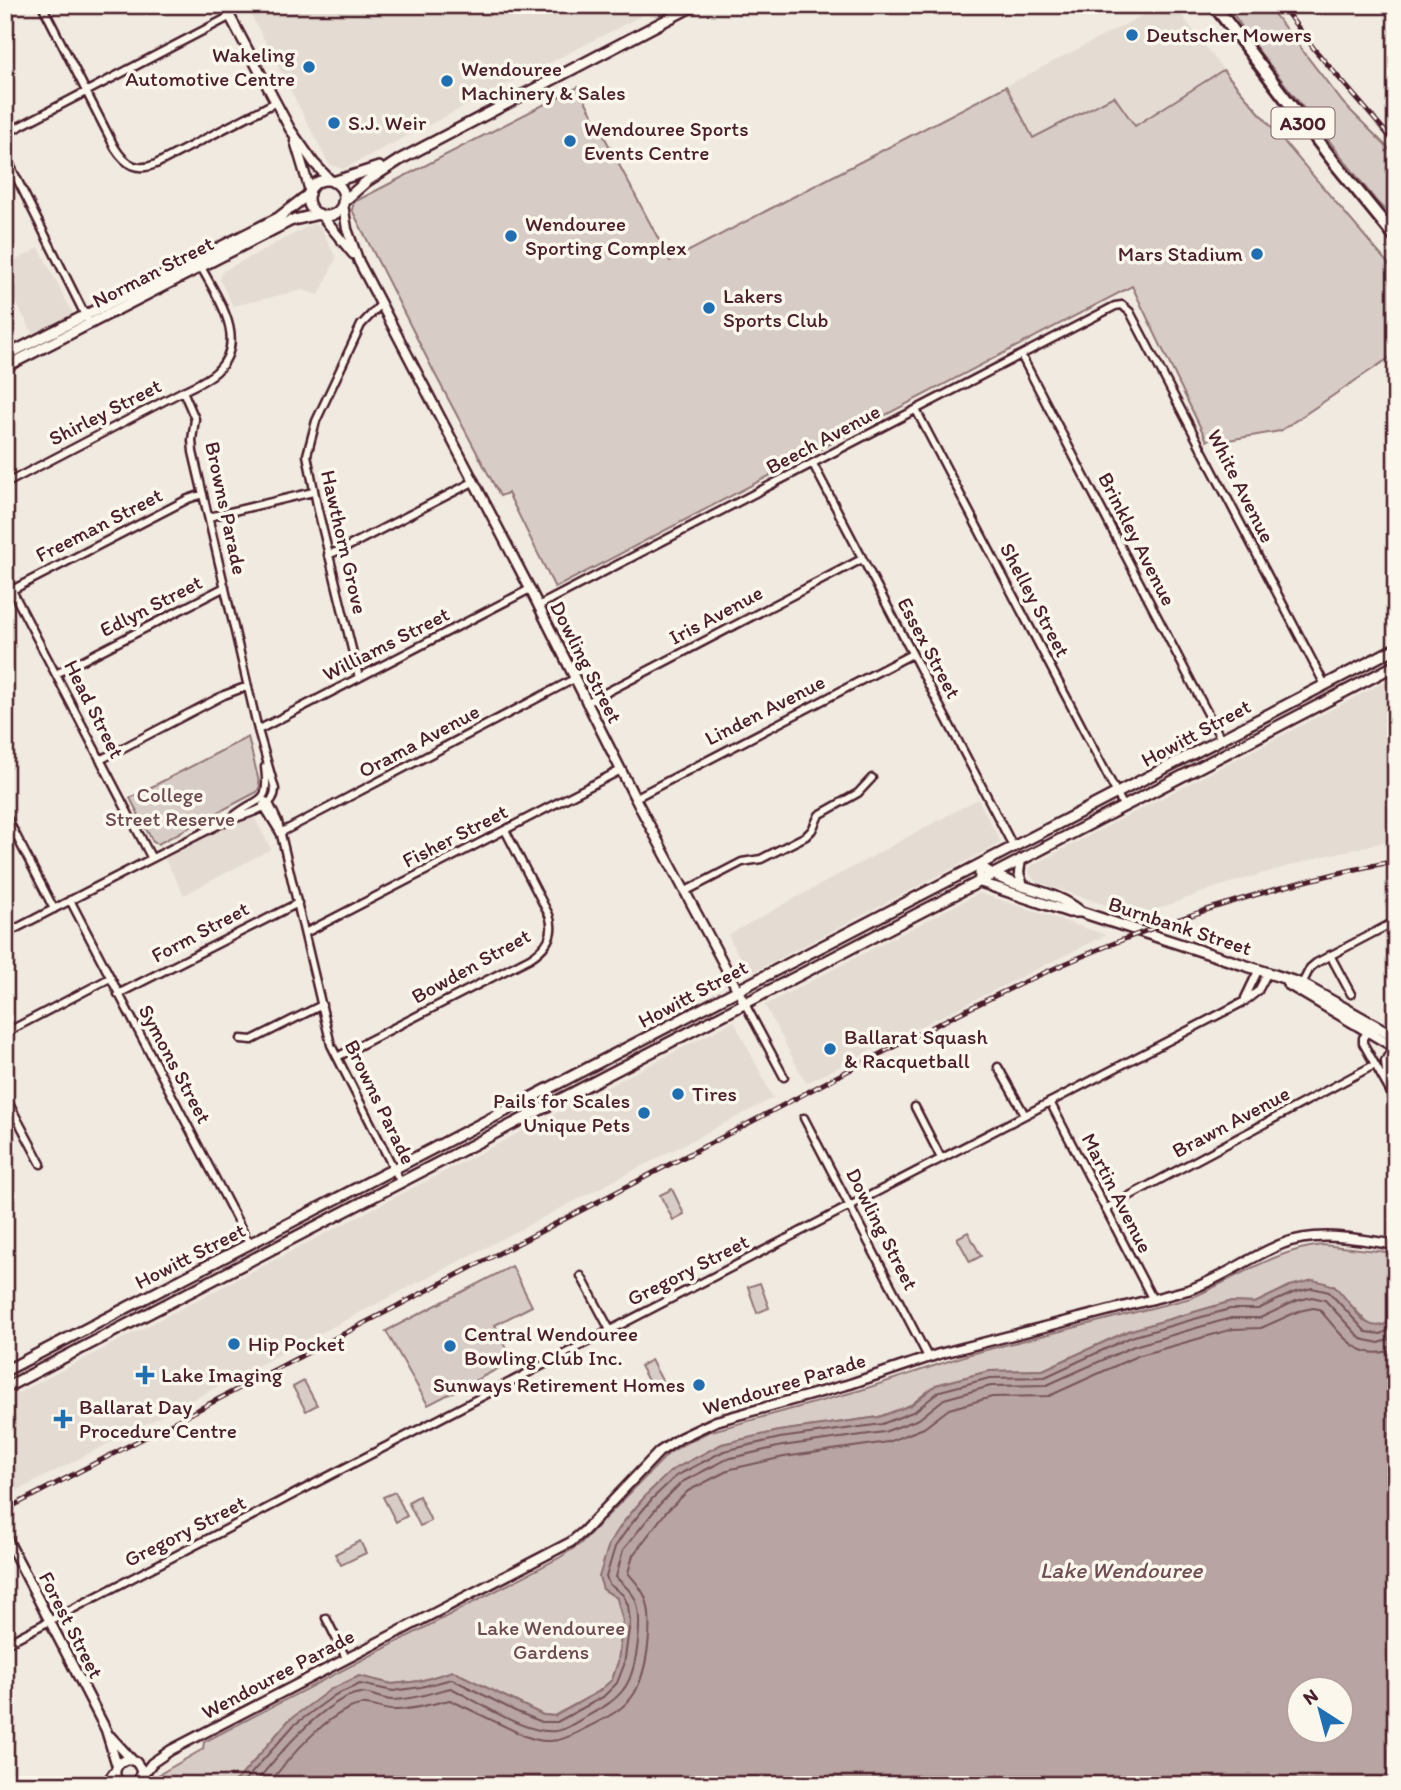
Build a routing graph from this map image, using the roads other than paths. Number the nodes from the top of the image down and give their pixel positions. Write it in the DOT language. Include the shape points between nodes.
graph roads {
  1 [pos="42,5"];
  2 [pos="224,5"];
  3 [pos="695,5"];
  4 [pos="1214,5"];
  5 [pos="229,17"];
  6 [pos="86,92"];
  7 [pos="276,102"];
  8 [pos="290,129"];
  9 [pos="5,134"];
  10 [pos="5,155"];
  11 [pos="401,159"];
  12 [pos="332,182"];
  13 [pos="309,193"];
  14 [pos="343,203"];
  15 [pos="320,215"];
  16 [pos="1396,238"];
  17 [pos="359,262"];
  18 [pos="198,263"];
  19 [pos="381,304"];
  20 [pos="1124,306"];
  21 [pos="84,315"];
  22 [pos="91,323"];
  23 [pos="1021,355"];
  24 [pos="5,356"];
  25 [pos="5,367"];
  26 [pos="183,391"];
  27 [pos="916,410"];
  28 [pos="813,464"];
  29 [pos="473,482"];
  30 [pos="5,484"];
  31 [pos="313,492"];
  32 [pos="203,494"];
  33 [pos="209,517"];
  34 [pos="328,555"];
  35 [pos="862,559"];
  36 [pos="5,577"];
  37 [pos="225,587"];
  38 [pos="530,589"];
  39 [pos="12,590"];
  40 [pos="538,606"];
  41 [pos="1396,648"];
  42 [pos="912,654"];
  43 [pos="1396,666"];
  44 [pos="56,674"];
  45 [pos="359,678"];
  46 [pos="575,679"];
  47 [pos="1325,685"];
  48 [pos="248,686"];
  49 [pos="586,703"];
  50 [pos="258,730"];
  51 [pos="1221,739"];
  52 [pos="263,751"];
  53 [pos="100,760"];
  54 [pos="621,770"];
  55 [pos="872,778"];
  56 [pos="1117,794"];
  57 [pos="635,798"];
  58 [pos="262,799"];
  59 [pos="266,805"];
  60 [pos="1124,807"];
  61 [pos="5,814"];
  62 [pos="223,822"];
  63 [pos="505,830"];
  64 [pos="280,833"];
  65 [pos="1014,848"];
  66 [pos="151,857"];
  67 [pos="1021,859"];
  68 [pos="980,866"];
  69 [pos="992,875"];
  70 [pos="979,882"];
  71 [pos="1023,886"];
  72 [pos="994,887"];
  73 [pos="686,891"];
  74 [pos="70,900"];
  75 [pos="298,903"];
  76 [pos="54,909"];
  77 [pos="891,912"];
  78 [pos="1081,912"];
  79 [pos="1396,921"];
  80 [pos="897,924"];
  81 [pos="306,933"];
  82 [pos="5,934"];
  83 [pos="1330,956"];
  84 [pos="1263,972"];
  85 [pos="110,978"];
  86 [pos="1302,984"];
  87 [pos="738,990"];
  88 [pos="118,994"];
  89 [pos="1351,994"];
  90 [pos="746,1004"];
  91 [pos="322,1005"];
  92 [pos="1372,1028"];
  93 [pos="5,1032"];
  94 [pos="241,1039"];
  95 [pos="1395,1043"];
  96 [pos="337,1057"];
  97 [pos="1374,1065"];
  98 [pos="998,1067"];
  99 [pos="785,1077"];
  100 [pos="1389,1090"];
  101 [pos="5,1096"];
  102 [pos="1050,1102"];
  103 [pos="1396,1102"];
  104 [pos="915,1107"];
  105 [pos="1025,1115"];
  106 [pos="804,1118"];
  107 [pos="941,1158"];
  108 [pos="41,1164"];
  109 [pos="394,1170"];
  110 [pos="401,1183"];
  111 [pos="850,1206"];
  112 [pos="1105,1209"];
  113 [pos="250,1244"];
  114 [pos="1396,1245"];
  115 [pos="581,1276"];
  116 [pos="1153,1300"];
  117 [pos="610,1330"];
  118 [pos="928,1357"];
  119 [pos="5,1371"];
  120 [pos="5,1388"];
  121 [pos="5,1535"];
  122 [pos="326,1618"];
  123 [pos="49,1621"];
  124 [pos="5,1644"];
  125 [pos="346,1658"];
  126 [pos="106,1730"];
  127 [pos="170,1750"];
  128 [pos="133,1760"];
  129 [pos="116,1769"];
  130 [pos="137,1782"];
  131 [pos="105,1785"];
  132 [pos="122,1785"];
  1 -- 6 [label="street"];
  2 -- 5 [label="street"];
  3 -- 11 [label="main road, Norman Street"];
  4 -- 16 [label="highway, A300"];
  5 -- 6 [label="street"];
  5 -- 7 [label="street"];
  6 -- 7 [label="street" via="120,157 142,168"];
  6 -- 9 [label="street"];
  7 -- 8 [label="street"];
  8 -- 12 [label="street"];
  8 -- 13 [label="street"];
  10 -- 21 [label="street"];
  11 -- 12 [label="main road, Norman Street"];
  11 -- 14 [label="main road, Norman Street"];
  12 -- 13 [label="main road, Norman Street" via="320,181"];
  12 -- 14 [label="main road" via="342,190"];
  13 -- 15 [label="main road" via="311,208"];
  13 -- 18 [label="main road, Norman Street" via="278,218"];
  14 -- 15 [label="main road, Norman Street" via="332,215"];
  14 -- 17 [label="street, Dowling Street"];
  15 -- 17 [label="street, Dowling Street"];
  15 -- 18 [label="main road, Norman Street" via="295,219"];
  17 -- 19 [label="street, Dowling Street"];
  18 -- 21 [label="main road, Norman Street"];
  18 -- 22 [label="main road, Norman Street"];
  18 -- 26 [label="street" via="228,319 231,342 216,372"];
  19 -- 29 [label="street, Dowling Street"];
  19 -- 31 [label="street, Hawthorn Grove" via="361,325 312,430 307,455"];
  20 -- 23 [label="street, Beech Avenue" via="1115,306"];
  20 -- 47 [label="street, White Avenue"];
  21 -- 22 [label="street"];
  21 -- 24 [label="main road, Norman Street"];
  22 -- 25 [label="main road, Norman Street"];
  23 -- 27 [label="street, Beech Avenue"];
  23 -- 51 [label="street, Brinkley Avenue"];
  26 -- 30 [label="street, Shirley Street"];
  26 -- 32 [label="street, Browns Parade" via="195,419 192,447"];
  27 -- 28 [label="street, Beech Avenue"];
  27 -- 56 [label="street, Shelley Street"];
  28 -- 35 [label="street, Essex Street"];
  28 -- 40 [label="street, Beech Avenue"];
  29 -- 34 [label="street"];
  29 -- 38 [label="street, Dowling Street"];
  31 -- 33 [label="street"];
  31 -- 34 [label="street, Hawthorn Grove"];
  32 -- 33 [label="street, Browns Parade"];
  32 -- 39 [label="street, Freeman Street"];
  33 -- 37 [label="street, Browns Parade"];
  34 -- 45 [label="street, Hawthorn Grove"];
  35 -- 42 [label="street, Essex Street"];
  35 -- 49 [label="street, Iris Avenue"];
  36 -- 39 [label="street, Head Street"];
  37 -- 44 [label="street, Edlyn Street"];
  37 -- 48 [label="street, Browns Parade"];
  38 -- 40 [label="street, Dowling Street"];
  38 -- 45 [label="street, Williams Street"];
  39 -- 44 [label="street, Head Street"];
  40 -- 46 [label="street, Dowling Street"];
  41 -- 47 [label="main road, Howitt Street"];
  42 -- 57 [label="street, Linden Avenue"];
  42 -- 65 [label="street, Essex Street"];
  43 -- 60 [label="main road, Howitt Street"];
  44 -- 53 [label="street, Head Street"];
  45 -- 50 [label="street, Williams Street"];
  46 -- 49 [label="street, Dowling Street"];
  46 -- 64 [label="street, Orama Avenue"];
  47 -- 51 [label="main road, Howitt Street"];
  48 -- 50 [label="street, Browns Parade"];
  48 -- 53 [label="street"];
  49 -- 54 [label="street, Dowling Street"];
  50 -- 52 [label="street, Browns Parade"];
  51 -- 56 [label="main road, Howitt Street"];
  52 -- 58 [label="street, Browns Parade" via="268,789"];
  52 -- 59 [label="street, Browns Parade" via="275,789"];
  53 -- 66 [label="street, Head Street"];
  54 -- 57 [label="street, Dowling Street"];
  54 -- 63 [label="street, Fisher Street"];
  55 -- 73 [label="street" via="859,793 819,815 806,836"];
  56 -- 60 [label="street, Shelley Street"];
  56 -- 65 [label="main road, Howitt Street"];
  57 -- 73 [label="street, Dowling Street"];
  58 -- 59 [label="street"];
  58 -- 62 [label="street"];
  59 -- 62 [label="street"];
  59 -- 64 [label="street, Browns Parade"];
  60 -- 67 [label="main road, Howitt Street"];
  61 -- 76 [label="street"];
  62 -- 66 [label="street"];
  63 -- 81 [label="street, Fisher Street"];
  63 -- 96 [label="street, Bowden Street" via="552,922 545,946 530,958"];
  64 -- 75 [label="street, Browns Parade"];
  65 -- 68 [label="main road, Howitt Street"];
  66 -- 74 [label="street"];
  67 -- 69 [label="main road, Howitt Street"];
  67 -- 71 [label="street"];
  68 -- 69 [label="main road, Burnbank Street"];
  68 -- 70 [label="street"];
  68 -- 77 [label="main road, Howitt Street"];
  69 -- 70 [label="main road, Howitt Street"];
  69 -- 71 [label="main road, Burnbank Street"];
  70 -- 72 [label="street, Burnbank Street"];
  70 -- 80 [label="main road, Howitt Street"];
  71 -- 78 [label="main road, Burnbank Street" via="1070,902"];
  72 -- 78 [label="main road, Burnbank Street"];
  73 -- 87 [label="street, Dowling Street"];
  74 -- 76 [label="street"];
  74 -- 85 [label="street, Symons Street"];
  75 -- 81 [label="street, Browns Parade"];
  75 -- 88 [label="street, Form Street"];
  76 -- 82 [label="street"];
  77 -- 80 [label="main road"];
  77 -- 87 [label="main road, Howitt Street"];
  78 -- 84 [label="main road, Burnbank Street"];
  79 -- 83 [label="street"];
  80 -- 90 [label="main road, Howitt Street"];
  81 -- 91 [label="street, Browns Parade"];
  83 -- 86 [label="street" via="1310,968"];
  83 -- 89 [label="street"];
  84 -- 86 [label="main road, Burnbank Street"];
  84 -- 92 [label="main road, Burnbank Street"];
  84 -- 102 [label="street, Gregory Street" via="1258,991 1238,1004"];
  85 -- 88 [label="street, Symons Street"];
  85 -- 93 [label="street"];
  86 -- 92 [label="main road, Burnbank Street"];
  87 -- 90 [label="street, Dowling Street"];
  87 -- 109 [label="main road, Howitt Street"];
  88 -- 113 [label="street, Symons Street"];
  90 -- 99 [label="street, Dowling Street"];
  90 -- 110 [label="main road, Howitt Street"];
  91 -- 94 [label="street" via="252,1040"];
  91 -- 96 [label="street, Browns Parade"];
  92 -- 95 [label="main road, Burnbank Street"];
  92 -- 97 [label="street" via="1363,1042"];
  95 -- 100 [label="street" via="1385,1061"];
  96 -- 109 [label="street, Browns Parade"];
  97 -- 100 [label="street"];
  97 -- 112 [label="street, Brawn Avenue"];
  98 -- 105 [label="street"];
  100 -- 103 [label="street"];
  101 -- 108 [label="street"];
  102 -- 105 [label="street, Gregory Street"];
  102 -- 112 [label="street, Martin Avenue"];
  104 -- 107 [label="street"];
  105 -- 107 [label="street, Gregory Street"];
  106 -- 111 [label="street, Dowling Street"];
  107 -- 111 [label="street, Gregory Street"];
  109 -- 110 [label="street, Browns Parade"];
  109 -- 113 [label="main road, Howitt Street"];
  110 -- 120 [label="main road, Howitt Street"];
  111 -- 117 [label="street, Gregory Street"];
  111 -- 118 [label="street, Dowling Street"];
  112 -- 116 [label="street, Martin Avenue"];
  113 -- 119 [label="main road, Howitt Street"];
  114 -- 116 [label="street, Wendouree Parade" via="1303,1238 1282,1244 1201,1286"];
  115 -- 117 [label="street"];
  116 -- 118 [label="street, Wendouree Parade"];
  117 -- 123 [label="street, Gregory Street"];
  118 -- 125 [label="street, Wendouree Parade" via="692,1431 659,1452 571,1542"];
  121 -- 123 [label="street, Forest Street"];
  122 -- 125 [label="street"];
  123 -- 124 [label="street, Gregory Street"];
  123 -- 126 [label="street, Forest Street"];
  125 -- 127 [label="street, Wendouree Parade"];
  126 -- 128 [label="street, Forest Street"];
  126 -- 129 [label="street, Forest Street"];
  127 -- 128 [label="street, Wendouree Parade"];
  127 -- 130 [label="street, Wendouree Parade"];
  128 -- 129 [label="street, Wendouree Parade" via="124,1760"];
  128 -- 130 [label="street, Forest Street" via="141,1769"];
  129 -- 131 [label="street"];
  129 -- 132 [label="street, Forest Street"];
}
